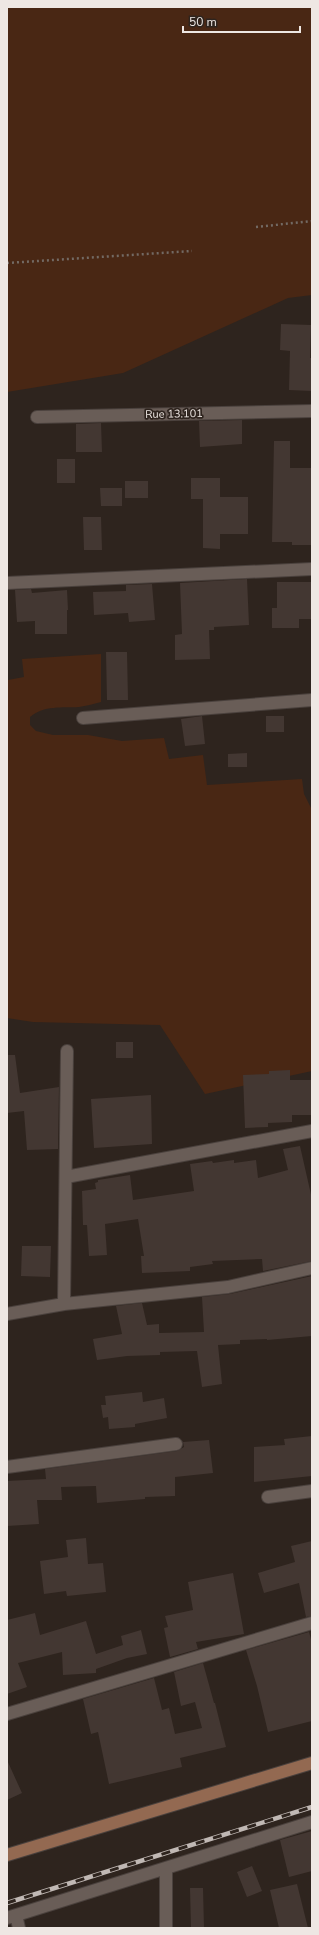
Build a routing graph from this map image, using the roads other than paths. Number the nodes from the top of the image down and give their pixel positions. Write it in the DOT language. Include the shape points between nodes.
graph roads {
  1 [pos="312,411"];
  2 [pos="37,417"];
  3 [pos="312,569"];
  4 [pos="7,583"];
  5 [pos="312,700"];
  6 [pos="83,718"];
  7 [pos="68,1050"];
  8 [pos="312,1131"];
  9 [pos="66,1177"];
  10 [pos="312,1268"];
  11 [pos="64,1304"];
  12 [pos="7,1314"];
  13 [pos="176,1444"];
  14 [pos="7,1467"];
  15 [pos="312,1490"];
  16 [pos="268,1498"];
  17 [pos="312,1623"];
  18 [pos="7,1714"];
  19 [pos="312,1763"];
  20 [pos="312,1822"];
  21 [pos="7,1855"];
  22 [pos="166,1868"];
  23 [pos="12,1917"];
  24 [pos="19,1928"];
  25 [pos="166,1928"];
  1 -- 2 [label="street, Rue 13.101"];
  3 -- 4 [label="street"];
  5 -- 6 [label="street"];
  7 -- 9 [label="street"];
  8 -- 9 [label="street"];
  9 -- 11 [label="street"];
  10 -- 11 [label="street" via="228,1286"];
  11 -- 12 [label="street"];
  13 -- 14 [label="street"];
  15 -- 16 [label="street"];
  17 -- 18 [label="street"];
  19 -- 21 [label="main road"];
  20 -- 22 [label="street"];
  22 -- 23 [label="street"];
  22 -- 25 [label="street"];
  23 -- 24 [label="street"];
}
